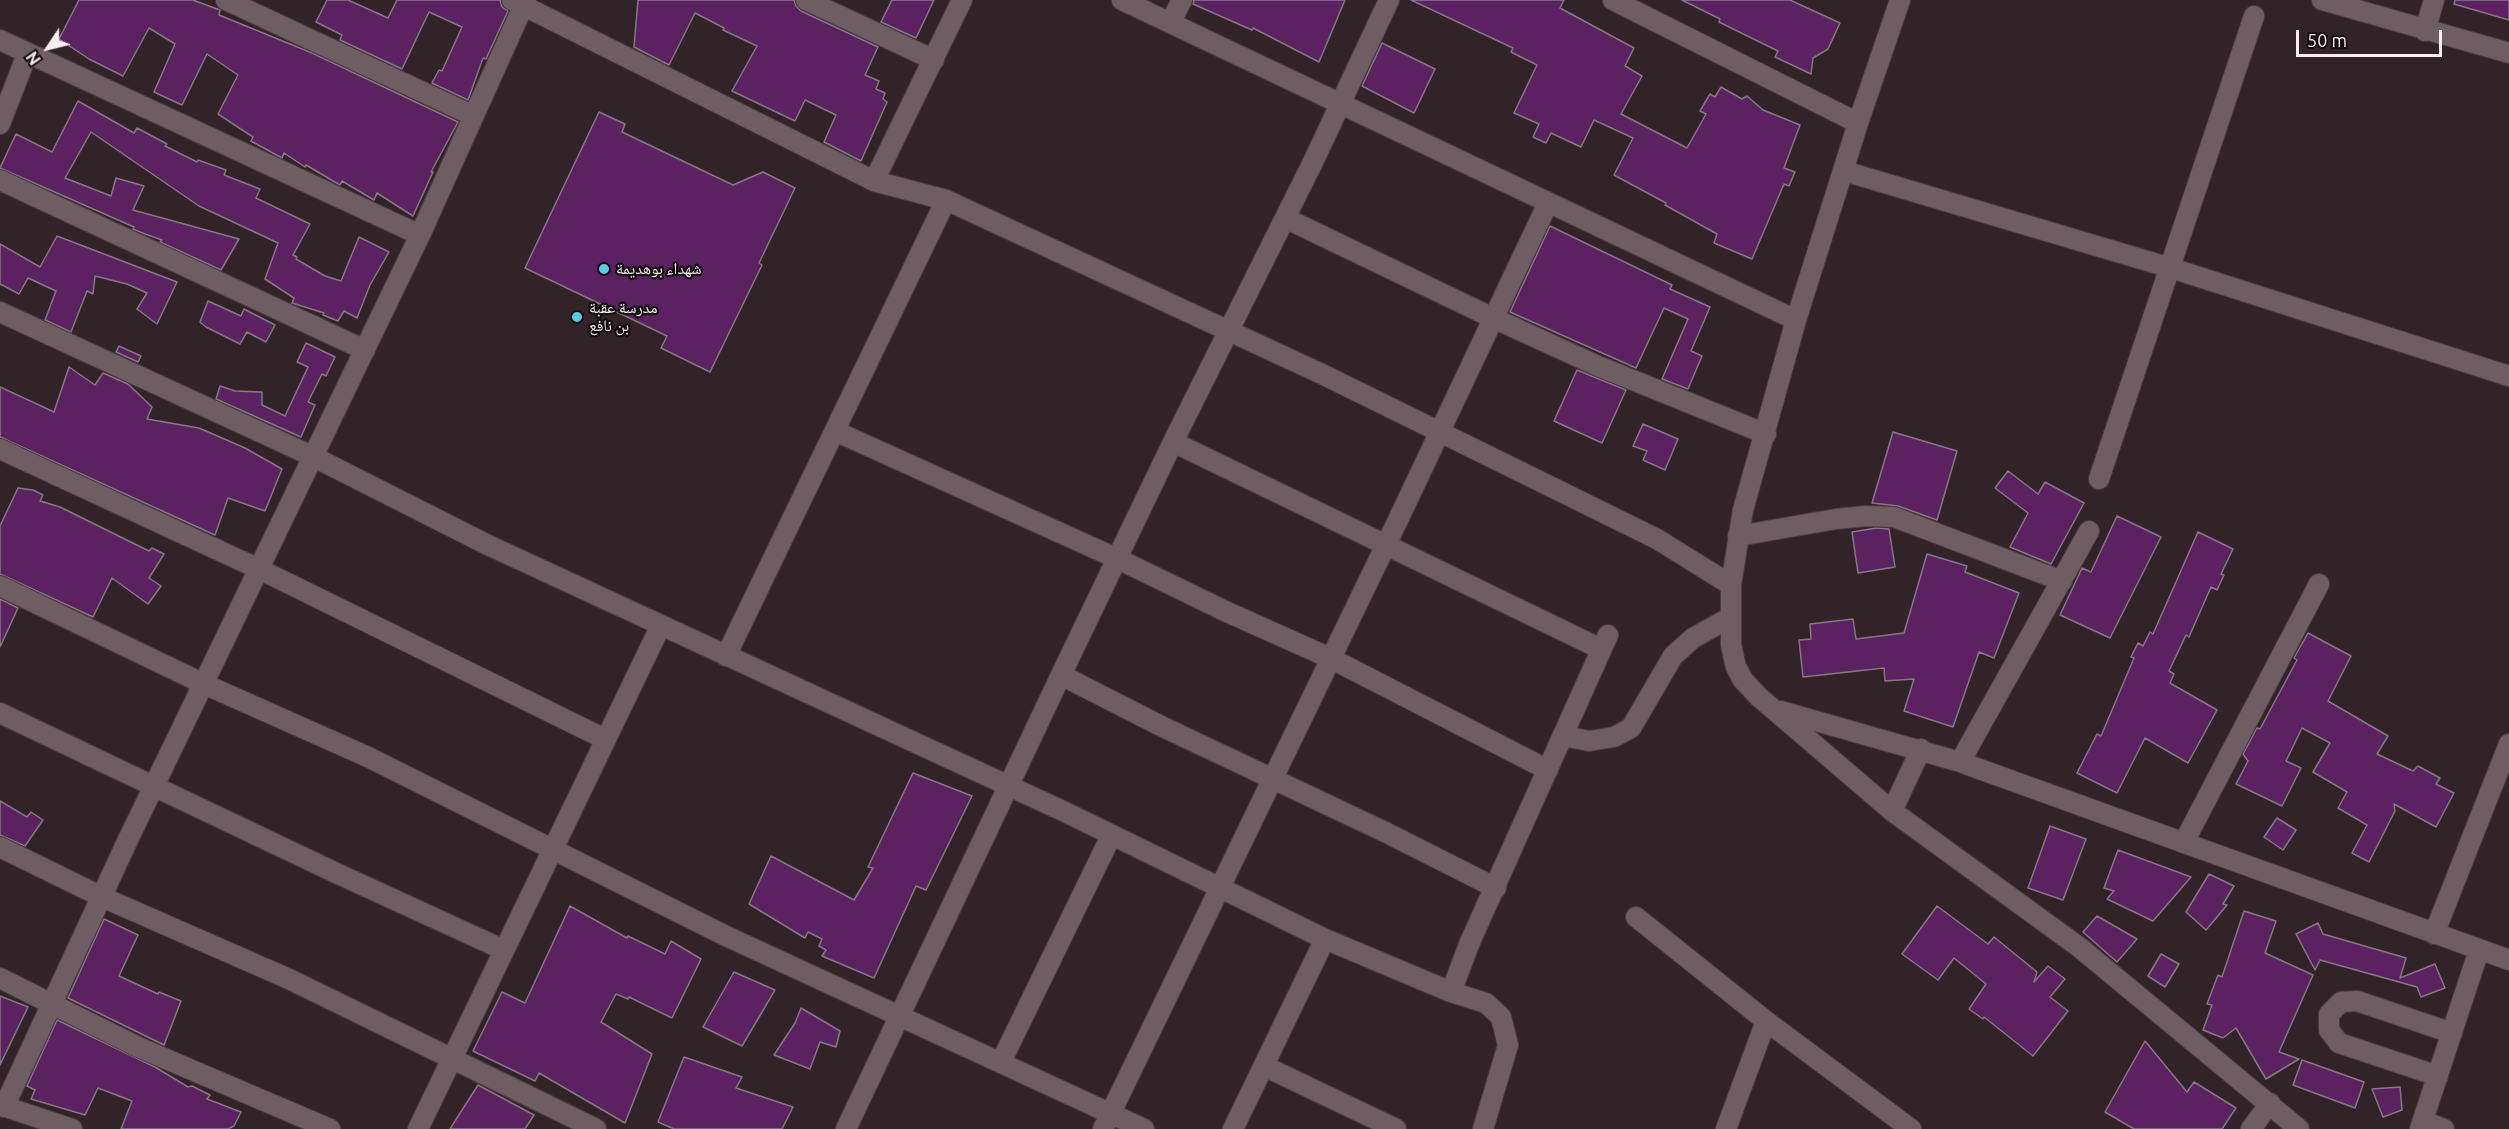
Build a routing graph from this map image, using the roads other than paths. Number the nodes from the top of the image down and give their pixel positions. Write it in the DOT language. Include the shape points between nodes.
graph roads {
  1 [pos="226,0"];
  2 [pos="806,0"];
  3 [pos="962,0"];
  4 [pos="1122,0"];
  5 [pos="1182,0"];
  6 [pos="1389,0"];
  7 [pos="1613,0"];
  8 [pos="1900,0"];
  9 [pos="2322,0"];
  10 [pos="2434,0"];
  11 [pos="520,2"];
  12 [pos="2254,16"];
  13 [pos="1170,23"];
  14 [pos="2425,31"];
  15 [pos="0,40"];
  16 [pos="2509,53"];
  17 [pos="27,54"];
  18 [pos="934,60"];
  19 [pos="1341,104"];
  20 [pos="474,116"];
  21 [pos="1858,123"];
  22 [pos="0,124"];
  23 [pos="1844,171"];
  24 [pos="0,180"];
  25 [pos="874,181"];
  26 [pos="946,200"];
  27 [pos="1548,202"];
  28 [pos="1285,218"];
  29 [pos="420,235"];
  30 [pos="2171,268"];
  31 [pos="0,312"];
  32 [pos="1493,318"];
  33 [pos="1796,320"];
  34 [pos="1229,330"];
  35 [pos="365,350"];
  36 [pos="2509,376"];
  37 [pos="835,431"];
  38 [pos="1438,431"];
  39 [pos="1766,434"];
  40 [pos="1173,442"];
  41 [pos="0,449"];
  42 [pos="312,456"];
  43 [pos="2099,479"];
  44 [pos="2089,531"];
  45 [pos="1738,536"];
  46 [pos="1386,545"];
  47 [pos="1118,559"];
  48 [pos="258,569"];
  49 [pos="2062,581"];
  50 [pos="1731,585"];
  51 [pos="2319,585"];
  52 [pos="0,586"];
  53 [pos="1731,617"];
  54 [pos="661,625"];
  55 [pos="726,656"];
  56 [pos="1330,658"];
  57 [pos="1061,675"];
  58 [pos="204,684"];
  59 [pos="1775,709"];
  60 [pos="0,713"];
  61 [pos="1564,736"];
  62 [pos="605,739"];
  63 [pos="2509,744"];
  64 [pos="1921,749"];
  65 [pos="1960,762"];
  66 [pos="1548,770"];
  67 [pos="1272,779"];
  68 [pos="154,786"];
  69 [pos="1010,787"];
  70 [pos="1892,811"];
  71 [pos="1112,836"];
  72 [pos="2184,842"];
  73 [pos="0,847"];
  74 [pos="552,851"];
  75 [pos="1220,888"];
  76 [pos="1496,888"];
  77 [pos="102,897"];
  78 [pos="1636,917"];
  79 [pos="2434,934"];
  80 [pos="1325,939"];
  81 [pos="504,950"];
  82 [pos="2479,950"];
  83 [pos="2509,960"];
  84 [pos="0,978"];
  85 [pos="1451,992"];
  86 [pos="52,1005"];
  87 [pos="899,1017"];
  88 [pos="1766,1021"];
  89 [pos="2452,1033"];
  90 [pos="452,1058"];
  91 [pos="1001,1062"];
  92 [pos="1264,1066"];
  93 [pos="2438,1076"];
  94 [pos="2270,1103"];
  95 [pos="2,1106"];
  96 [pos="1107,1121"];
  97 [pos="2422,1125"];
  98 [pos="854,1127"];
  99 [pos="72,1129"];
  100 [pos="330,1129"];
  101 [pos="418,1129"];
  102 [pos="596,1129"];
  103 [pos="1144,1129"];
  104 [pos="1233,1129"];
  105 [pos="1396,1129"];
  106 [pos="1483,1129"];
  107 [pos="1726,1129"];
  108 [pos="1911,1129"];
  109 [pos="2251,1129"];
  110 [pos="2299,1129"];
  111 [pos="2444,1129"];
  1 -- 20 [label="street"];
  2 -- 18 [label="street"];
  3 -- 18 [label="street"];
  4 -- 13 [label="street"];
  5 -- 13 [label="street"];
  6 -- 19 [label="street"];
  7 -- 21 [label="street"];
  8 -- 21 [label="street"];
  9 -- 14 [label="street"];
  10 -- 14 [label="street"];
  11 -- 20 [label="street"];
  11 -- 25 [label="street"];
  12 -- 30 [label="street"];
  13 -- 19 [label="street"];
  14 -- 16 [label="street"];
  15 -- 17 [label="street"];
  17 -- 22 [label="street"];
  17 -- 29 [label="street"];
  18 -- 25 [label="street"];
  19 -- 27 [label="street"];
  19 -- 28 [label="street"];
  20 -- 29 [label="street"];
  21 -- 23 [label="street"];
  23 -- 30 [label="street"];
  23 -- 33 [label="street"];
  24 -- 35 [label="street"];
  25 -- 26 [label="street"];
  26 -- 34 [label="street"];
  26 -- 37 [label="street"];
  27 -- 32 [label="street"];
  27 -- 33 [label="street"];
  28 -- 32 [label="street"];
  28 -- 34 [label="street"];
  29 -- 35 [label="street"];
  30 -- 36 [label="street"];
  30 -- 43 [label="street"];
  31 -- 42 [label="street"];
  32 -- 38 [label="street"];
  32 -- 39 [label="street" via="1598,366"];
  33 -- 39 [label="street"];
  34 -- 38 [label="street"];
  34 -- 40 [label="street"];
  35 -- 42 [label="street"];
  37 -- 47 [label="street"];
  37 -- 55 [label="street"];
  38 -- 46 [label="street"];
  38 -- 50 [label="street" via="1657,539"];
  39 -- 45 [label="street"];
  40 -- 46 [label="street"];
  40 -- 47 [label="street"];
  41 -- 48 [label="street"];
  42 -- 48 [label="street"];
  42 -- 54 [label="street" via="488,545"];
  44 -- 49 [label="street"];
  45 -- 49 [label="street" via="1866,516 1894,517"];
  45 -- 50 [label="street"];
  46 -- 56 [label="street"];
  46 -- 61 [label="street" via="1604,642"];
  47 -- 56 [label="street"];
  47 -- 57 [label="street"];
  48 -- 58 [label="street"];
  48 -- 62 [label="street"];
  49 -- 65 [label="street"];
  50 -- 53 [label="street"];
  51 -- 72 [label="street"];
  52 -- 58 [label="street"];
  53 -- 59 [label="street" via="1736,667 1743,680"];
  53 -- 61 [label="street" via="1693,638 1672,656 1631,728 1614,737 1589,741"];
  54 -- 55 [label="street"];
  54 -- 62 [label="street"];
  55 -- 69 [label="street"];
  56 -- 66 [label="street"];
  56 -- 67 [label="street"];
  57 -- 67 [label="street"];
  57 -- 69 [label="street"];
  58 -- 68 [label="street"];
  58 -- 74 [label="street" via="368,757"];
  59 -- 64 [label="street"];
  59 -- 70 [label="street"];
  60 -- 68 [label="street"];
  61 -- 66 [label="street"];
  62 -- 74 [label="street"];
  63 -- 79 [label="street"];
  64 -- 65 [label="street"];
  64 -- 70 [label="street"];
  65 -- 72 [label="street"];
  66 -- 76 [label="street"];
  67 -- 75 [label="street"];
  67 -- 76 [label="street"];
  68 -- 77 [label="street"];
  68 -- 81 [label="street"];
  69 -- 71 [label="street"];
  69 -- 87 [label="street"];
  70 -- 94 [label="street" via="2079,947"];
  71 -- 75 [label="street"];
  71 -- 91 [label="street"];
  72 -- 79 [label="street"];
  73 -- 77 [label="street"];
  74 -- 81 [label="street"];
  74 -- 87 [label="street"];
  75 -- 80 [label="street"];
  75 -- 96 [label="street"];
  76 -- 85 [label="street"];
  77 -- 86 [label="street"];
  77 -- 90 [label="street" via="289,979"];
  78 -- 88 [label="street"];
  79 -- 82 [label="street"];
  80 -- 85 [label="street"];
  80 -- 92 [label="street"];
  81 -- 90 [label="street"];
  82 -- 83 [label="street"];
  82 -- 89 [label="street"];
  84 -- 86 [label="street"];
  85 -- 106 [label="street" via="1486,1003 1501,1017 1508,1045"];
  86 -- 95 [label="street"];
  86 -- 100 [label="street"];
  87 -- 91 [label="street"];
  87 -- 98 [label="street"];
  88 -- 107 [label="street"];
  88 -- 108 [label="street"];
  89 -- 93 [label="street"];
  89 -- 93 [label="street" via="2357,1001 2341,1002 2329,1014 2329,1030 2339,1043"];
  90 -- 101 [label="street"];
  90 -- 102 [label="street"];
  91 -- 96 [label="street"];
  92 -- 104 [label="street"];
  92 -- 105 [label="street"];
  93 -- 97 [label="street"];
  94 -- 109 [label="street"];
  94 -- 110 [label="street"];
  95 -- 99 [label="street"];
  96 -- 103 [label="street"];
  97 -- 111 [label="street"];
}
